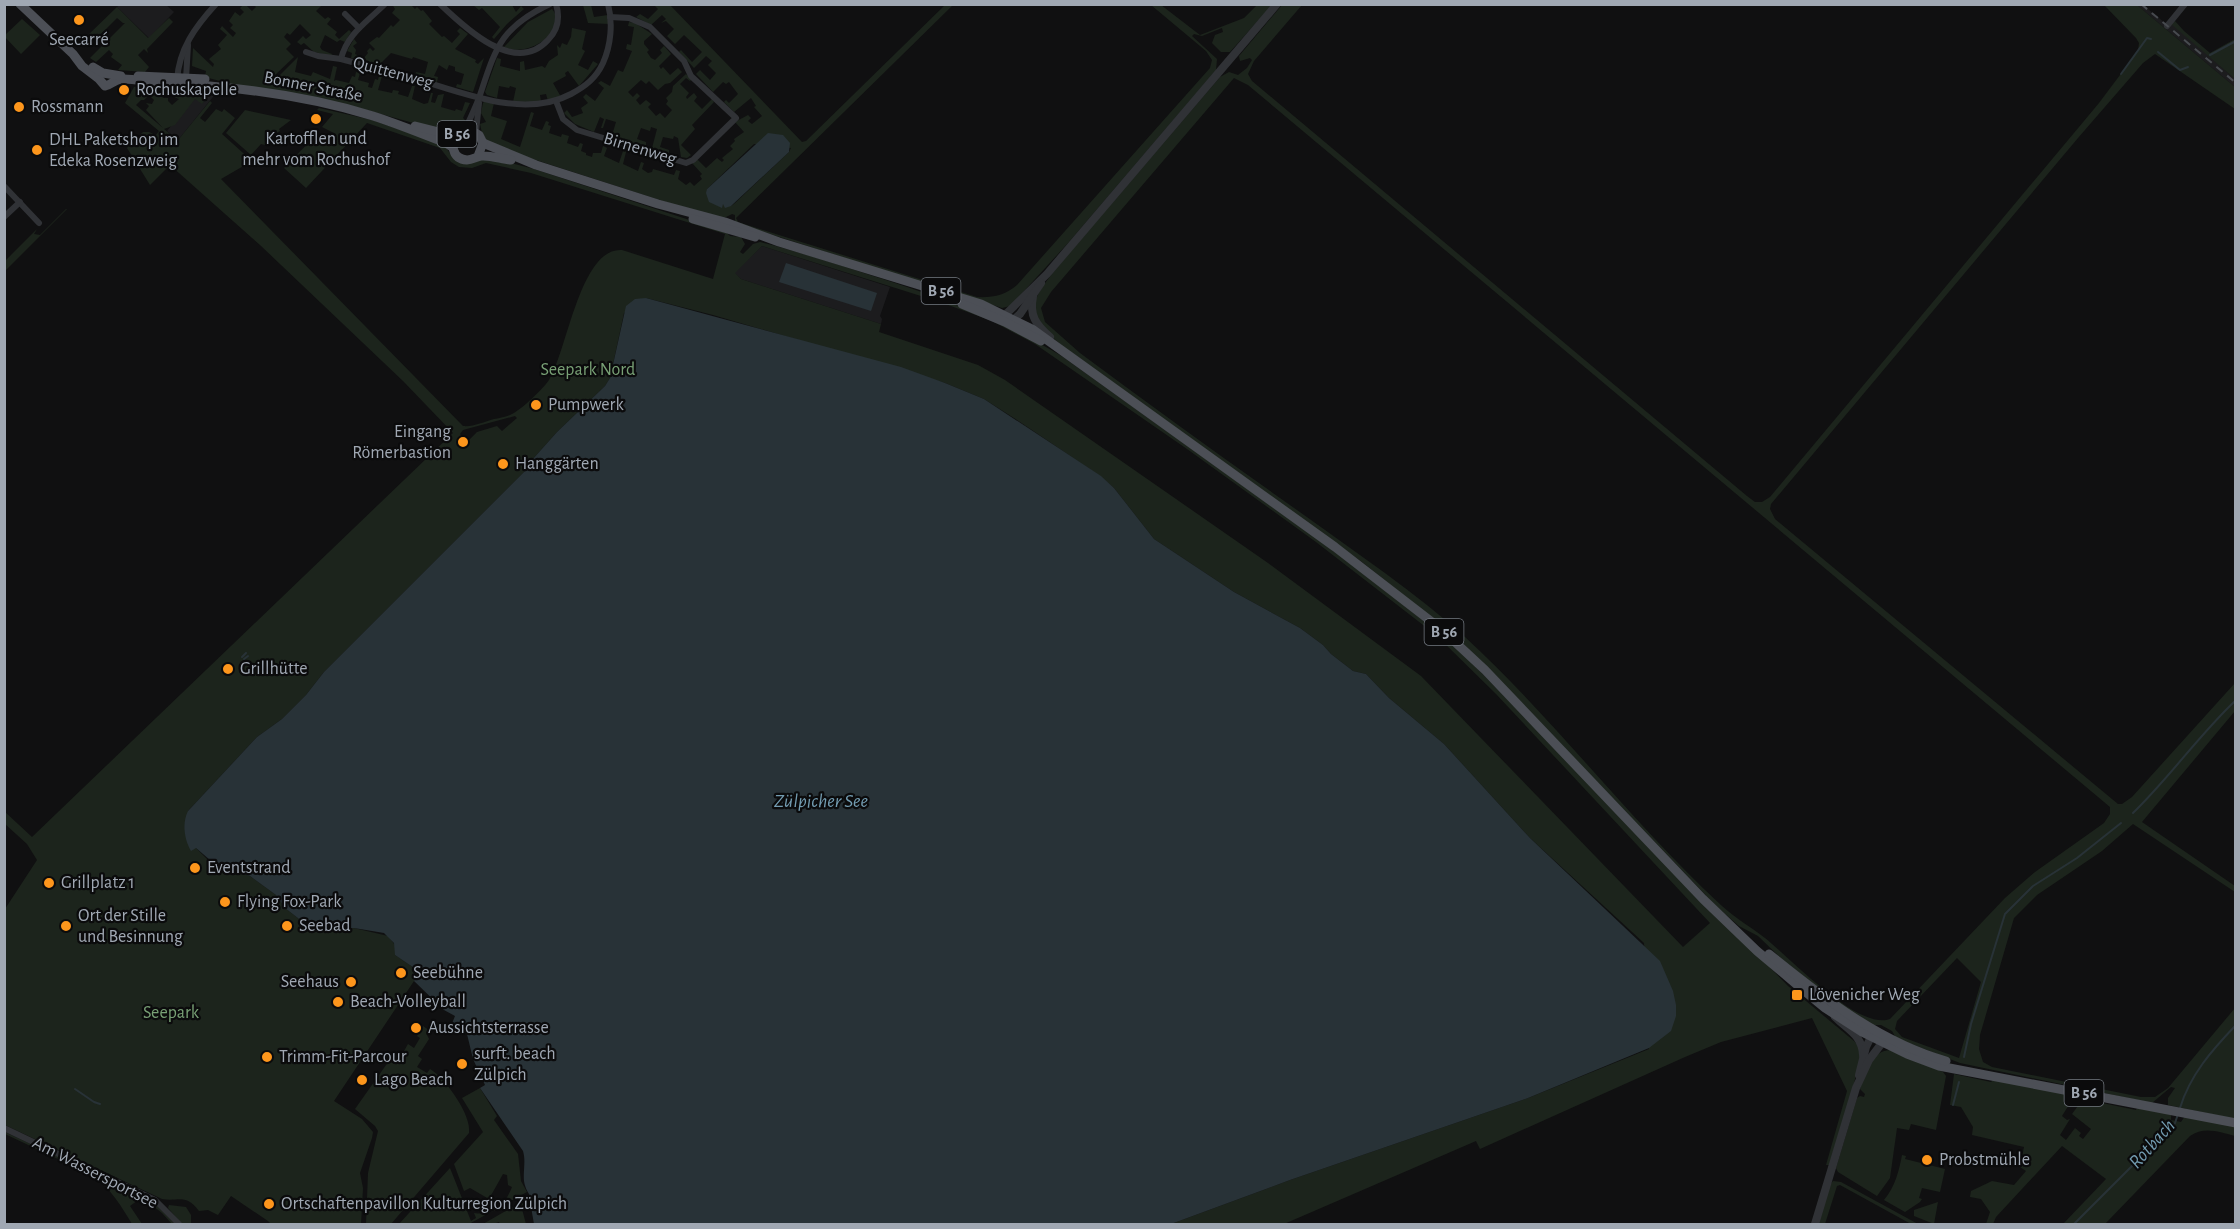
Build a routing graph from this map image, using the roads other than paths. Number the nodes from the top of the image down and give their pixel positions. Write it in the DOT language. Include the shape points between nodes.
graph roads {
  1 [pos="20,4"];
  2 [pos="216,4"];
  3 [pos="385,4"];
  4 [pos="440,4"];
  5 [pos="550,4"];
  6 [pos="556,4"];
  7 [pos="608,4"];
  8 [pos="1277,4"];
  9 [pos="2185,4"];
  10 [pos="536,8"];
  11 [pos="345,14"];
  12 [pos="610,17"];
  13 [pos="2167,26"];
  14 [pos="359,28"];
  15 [pos="498,47"];
  16 [pos="306,52"];
  17 [pos="341,59"];
  18 [pos="181,81"];
  19 [pos="479,96"];
  20 [pos="556,101"];
  21 [pos="386,120"];
  22 [pos="461,132"];
  23 [pos="476,132"];
  24 [pos="483,143"];
  25 [pos="452,147"];
  26 [pos="478,156"];
  27 [pos="536,165"];
  28 [pos="4,186"];
  29 [pos="20,202"];
  30 [pos="4,217"];
  31 [pos="39,223"];
  32 [pos="1047,274"];
  33 [pos="1034,297"];
  34 [pos="1009,320"];
  35 [pos="1072,356"];
  36 [pos="1111,387"];
  37 [pos="1734,928"];
  38 [pos="1825,1008"];
  39 [pos="1873,1033"];
  40 [pos="1885,1040"];
  41 [pos="1863,1055"];
  42 [pos="1856,1088"];
  43 [pos="2235,1123"];
  44 [pos="4,1128"];
  45 [pos="179,1224"];
  46 [pos="1815,1224"];
  1 -- 18 [label="main road, Bonner Straße / B 56" via="82,66 106,78"];
  2 -- 18 [label="street" via="188,41"];
  3 -- 14 [label="street, Quittenweg"];
  4 -- 15 [label="street" via="475,35"];
  5 -- 10 [label="street"];
  6 -- 15 [label="street" via="556,27 540,46 519,53"];
  7 -- 12 [label="street, Quittenweg"];
  8 -- 32 [label="street"];
  9 -- 13 [label="street"];
  10 -- 15 [label="street"];
  11 -- 14 [label="street"];
  12 -- 20 [label="street, Quittenweg" via="607,53 598,72 583,88"];
  12 -- 20 [label="street, Birnenweg" via="629,18 650,27 684,61 691,76 736,118 686,163 577,130 563,118"];
  14 -- 17 [label="street, Quittenweg" via="348,40"];
  15 -- 19 [label="street"];
  16 -- 17 [label="street"];
  17 -- 19 [label="street, Quittenweg"];
  18 -- 21 [label="main road, Bonner Straße / B 56" via="211,80"];
  19 -- 20 [label="street, Quittenweg" via="527,105"];
  19 -- 22 [label="street"];
  19 -- 23 [label="street"];
  21 -- 22 [label="main road, Bonner Straße / B 56" via="443,133"];
  21 -- 25 [label="main road, Bonner Straße / B 56"];
  22 -- 23 [label="main road, B 56"];
  22 -- 25 [label="main road, B 56"];
  23 -- 24 [label="main road, B 56"];
  24 -- 26 [label="main road, B 56"];
  24 -- 27 [label="main road, B 56"];
  25 -- 26 [label="main road, B 56" via="463,160"];
  26 -- 27 [label="main road, B 56"];
  27 -- 34 [label="main road, B 56" via="730,231 943,291"];
  28 -- 29 [label="street"];
  29 -- 30 [label="street"];
  29 -- 31 [label="street"];
  32 -- 33 [label="street"];
  32 -- 34 [label="street"];
  33 -- 34 [label="street"];
  33 -- 35 [label="street, B 56" via="1031,310 1035,323"];
  34 -- 35 [label="main road, B 56"];
  34 -- 36 [label="main road, B 56"];
  35 -- 36 [label="main road, B 56"];
  36 -- 37 [label="main road, B 56" via="1335,547 1441,629"];
  37 -- 38 [label="main road, B 56"];
  37 -- 39 [label="main road, B 56"];
  38 -- 39 [label="main road, B 56"];
  38 -- 41 [label="street" via="1857,1035"];
  39 -- 40 [label="main road, B 56"];
  39 -- 41 [label="street"];
  40 -- 42 [label="street" via="1869,1060"];
  40 -- 43 [label="main road, B 56" via="1997,1076"];
  41 -- 42 [label="street"];
  42 -- 46 [label="street"];
  44 -- 45 [label="street, Am Wassersportsee" via="155,1200"];
}
